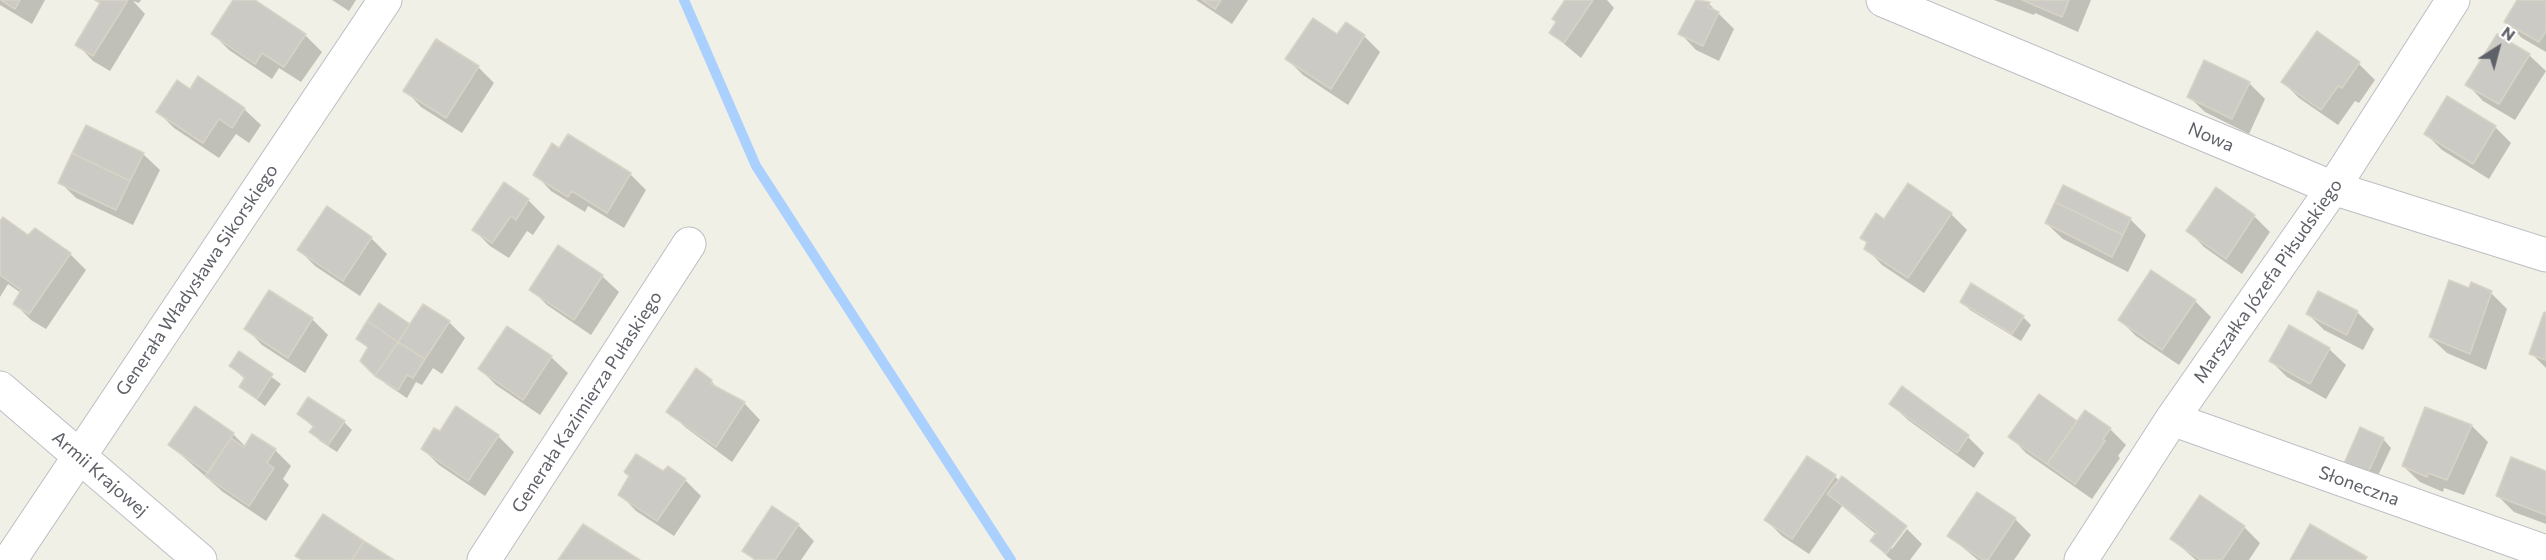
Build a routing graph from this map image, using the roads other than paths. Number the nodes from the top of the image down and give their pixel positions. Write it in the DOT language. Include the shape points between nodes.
graph roads {
  1 [pos="385,0"];
  2 [pos="1883,0"];
  3 [pos="2453,0"];
  4 [pos="2333,188"];
  5 [pos="689,244"];
  6 [pos="2546,255"];
  7 [pos="0,388"];
  8 [pos="2172,419"];
  9 [pos="80,456"];
  10 [pos="2546,552"];
  11 [pos="10,560"];
  12 [pos="200,560"];
  13 [pos="484,560"];
  14 [pos="2081,560"];
  1 -- 9 [label="street, Generała Władysława Sikorskiego"];
  2 -- 4 [label="street, Nowa"];
  3 -- 4 [label="street, Marszałka Józefa Piłsudskiego"];
  4 -- 6 [label="street, Nowa"];
  4 -- 8 [label="street, Marszałka Józefa Piłsudskiego"];
  5 -- 13 [label="street, Generała Kazimierza Pułaskiego"];
  7 -- 9 [label="street, Armii Krajowej"];
  8 -- 10 [label="street, Słoneczna"];
  8 -- 14 [label="street, Marszałka Józefa Piłsudskiego"];
  9 -- 11 [label="street, Generała Władysława Sikorskiego"];
  9 -- 12 [label="street, Armii Krajowej"];
}
